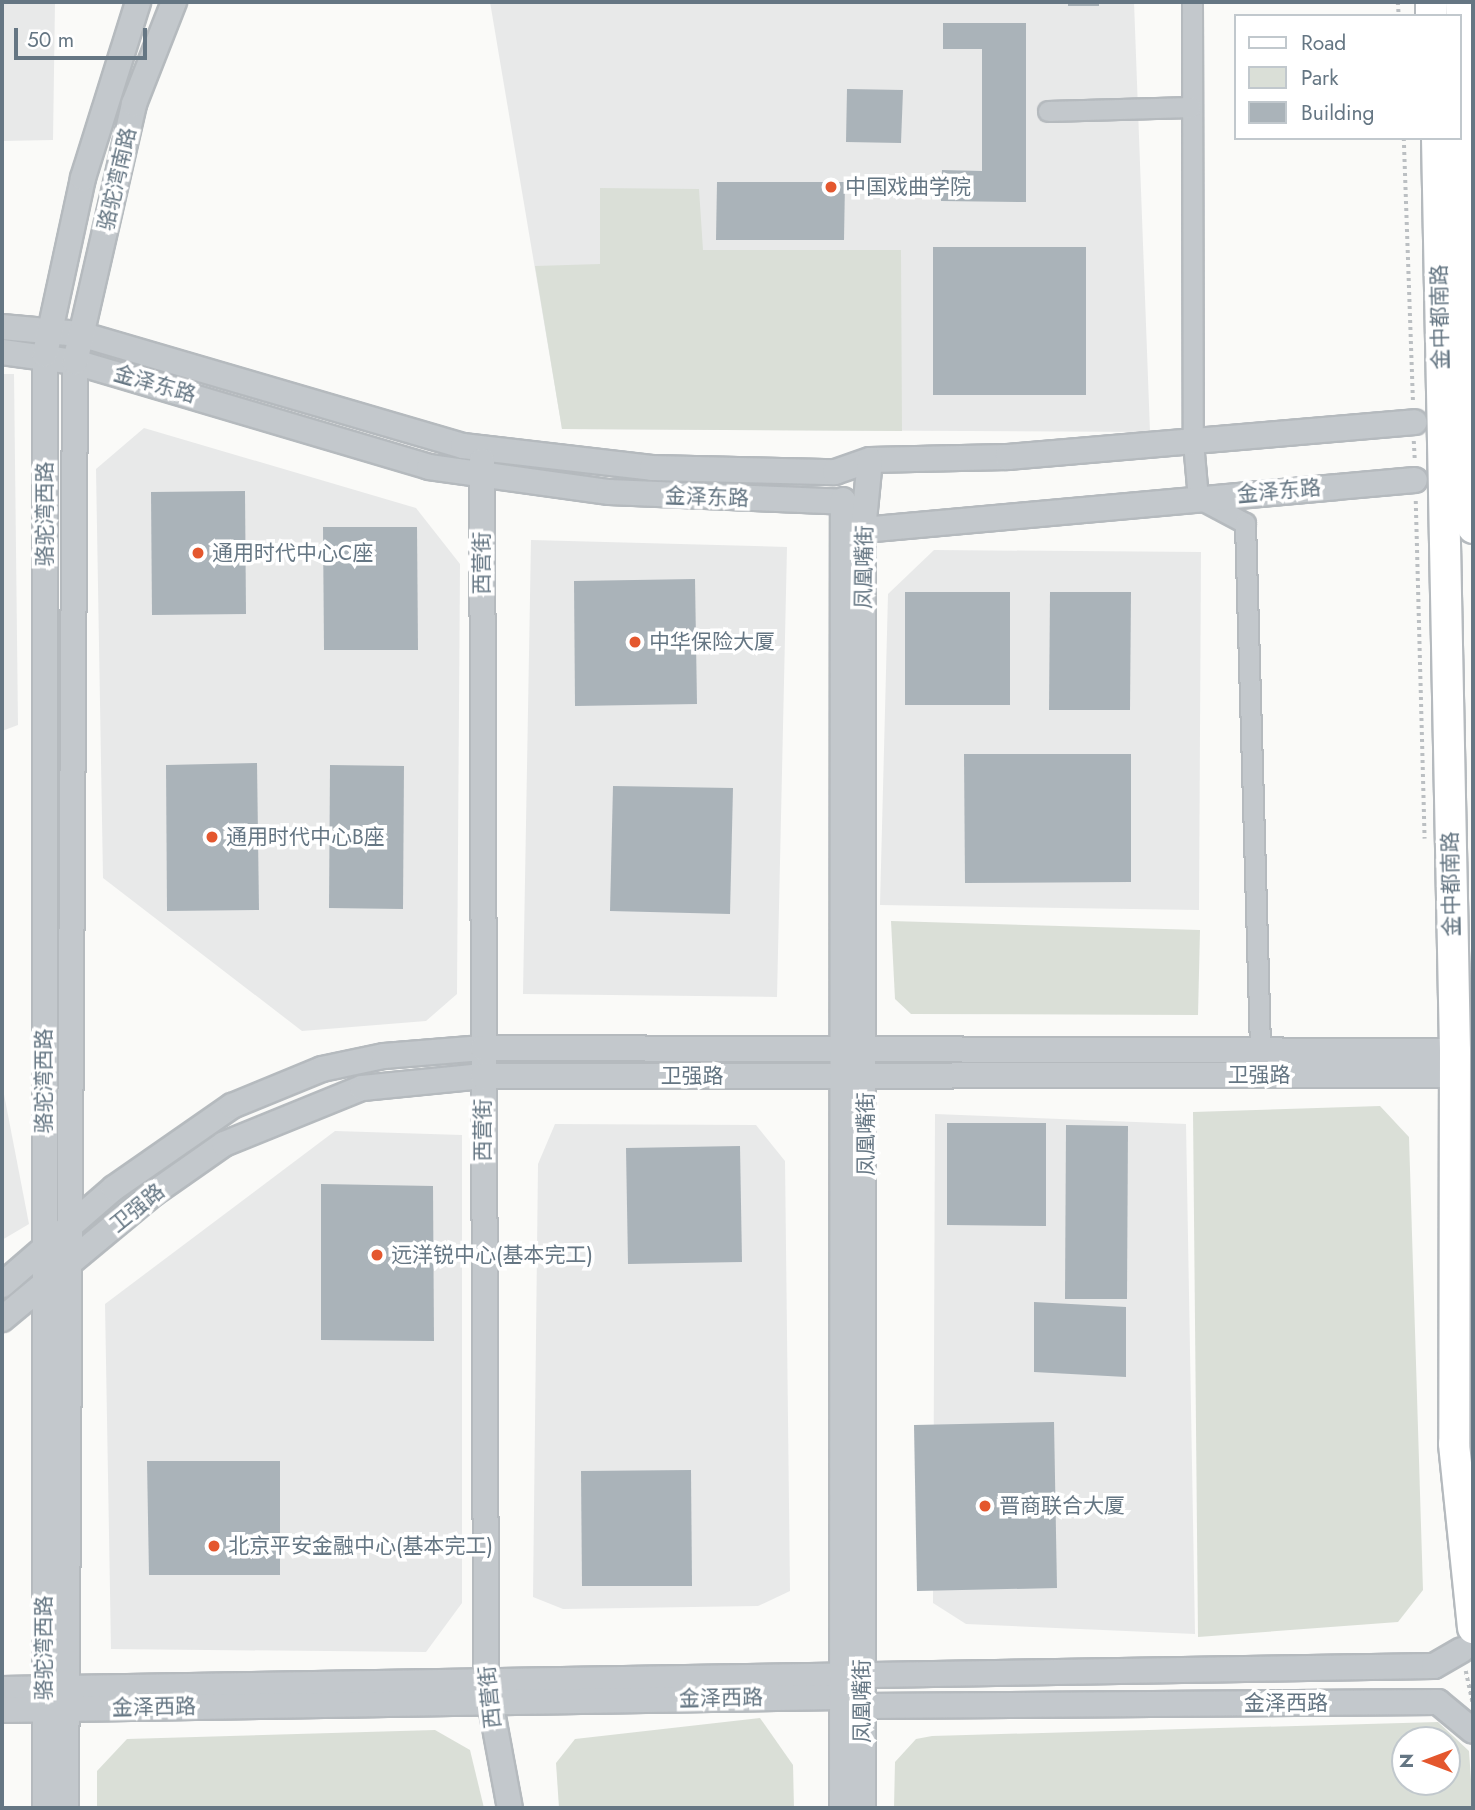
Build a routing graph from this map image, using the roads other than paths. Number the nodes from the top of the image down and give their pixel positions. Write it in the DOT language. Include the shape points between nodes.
graph roads {
  1 [pos="138,2"];
  2 [pos="174,2"];
  3 [pos="1192,2"];
  4 [pos="1461,2"];
  5 [pos="1191,107"];
  6 [pos="1048,111"];
  7 [pos="1437,140"];
  8 [pos="2,327"];
  9 [pos="51,327"];
  10 [pos="80,334"];
  11 [pos="2,352"];
  12 [pos="45,355"];
  13 [pos="75,362"];
  14 [pos="1414,422"];
  15 [pos="1193,442"];
  16 [pos="483,449"];
  17 [pos="870,460"];
  18 [pos="835,472"];
  19 [pos="481,476"];
  20 [pos="1415,480"];
  21 [pos="1198,498"];
  22 [pos="844,502"];
  23 [pos="1473,528"];
  24 [pos="863,530"];
  25 [pos="483,1048"];
  26 [pos="855,1048"];
  27 [pos="1260,1048"];
  28 [pos="1455,1063"];
  29 [pos="483,1076"];
  30 [pos="856,1076"];
  31 [pos="65,1233"];
  32 [pos="43,1254"];
  33 [pos="66,1269"];
  34 [pos="2,1285"];
  35 [pos="43,1287"];
  36 [pos="2,1319"];
  37 [pos="1467,1639"];
  38 [pos="852,1687"];
  39 [pos="2,1689"];
  40 [pos="486,1690"];
  41 [pos="55,1699"];
  42 [pos="2,1710"];
  43 [pos="1473,1731"];
  44 [pos="45,1808"];
  45 [pos="66,1808"];
  46 [pos="510,1808"];
  47 [pos="842,1808"];
  48 [pos="863,1808"];
  1 -- 9 [label="street, 骆驼湾南路" via="83,178"];
  2 -- 10 [label="street, 骆驼湾南路" via="134,104"];
  3 -- 5 [label="street"];
  4 -- 23 [label="main road, 金中都南路"];
  5 -- 6 [label="street"];
  5 -- 15 [label="street"];
  7 -- 28 [label="main road, 金中都南路"];
  8 -- 9 [label="street, 金泽东路"];
  9 -- 10 [label="street, 金泽东路"];
  9 -- 12 [label="street, 骆驼湾南路"];
  10 -- 13 [label="street, 骆驼湾南路"];
  10 -- 16 [label="street, 金泽东路"];
  11 -- 12 [label="street, 金泽东路"];
  12 -- 13 [label="street, 金泽东路"];
  12 -- 32 [label="street, 骆驼湾西路"];
  13 -- 19 [label="street, 金泽东路" via="429,467"];
  13 -- 31 [label="street, 骆驼湾西路"];
  14 -- 15 [label="street, 金泽东路"];
  15 -- 17 [label="street, 金泽东路"];
  15 -- 21 [label="street"];
  16 -- 18 [label="street, 金泽东路" via="652,468"];
  16 -- 19 [label="street, 西营街"];
  17 -- 18 [label="street, 金泽东路"];
  17 -- 24 [label="street, 凤凰嘴街"];
  18 -- 22 [label="street, 凤凰嘴街"];
  19 -- 22 [label="street, 金泽东路" via="659,496"];
  19 -- 25 [label="street, 西营街"];
  20 -- 21 [label="street, 金泽东路"];
  21 -- 24 [label="street, 金泽东路"];
  21 -- 27 [label="street" via="1245,523"];
  22 -- 24 [label="street"];
  22 -- 26 [label="street, 凤凰嘴街"];
  24 -- 26 [label="street, 凤凰嘴街"];
  25 -- 26 [label="street, 卫强路"];
  25 -- 29 [label="street, 西营街"];
  25 -- 31 [label="street, 卫强路" via="349,1061 273,1087 200,1126"];
  26 -- 27 [label="street, 卫强路"];
  26 -- 30 [label="street, 凤凰嘴街"];
  27 -- 28 [label="street, 卫强路"];
  28 -- 30 [label="street, 卫强路"];
  28 -- 37 [label="main road, 金中都南路" via="1454,1444"];
  29 -- 30 [label="street, 卫强路"];
  29 -- 33 [label="street, 卫强路" via="362,1088 254,1128 154,1193"];
  29 -- 40 [label="street, 西营街"];
  30 -- 38 [label="street, 凤凰嘴街"];
  31 -- 32 [label="street, 卫强路"];
  31 -- 33 [label="street, 骆驼湾西路"];
  32 -- 34 [label="street, 卫强路"];
  32 -- 35 [label="street, 骆驼湾西路"];
  33 -- 35 [label="street, 卫强路"];
  33 -- 41 [label="street, 骆驼湾西路"];
  35 -- 36 [label="street, 卫强路"];
  35 -- 41 [label="street, 骆驼湾西路"];
  37 -- 38 [label="street, 金泽西路" via="1434,1666"];
  38 -- 40 [label="street, 金泽西路"];
  38 -- 43 [label="street, 金泽西路" via="1438,1702"];
  38 -- 47 [label="street, 凤凰嘴街"];
  38 -- 48 [label="street, 凤凰嘴街"];
  39 -- 41 [label="street, 金泽西路"];
  40 -- 41 [label="street, 金泽西路"];
  40 -- 46 [label="street, 西营街"];
  41 -- 42 [label="street, 金泽西路"];
  41 -- 44 [label="street, 骆驼湾西路"];
  41 -- 45 [label="street, 骆驼湾西路"];
}
